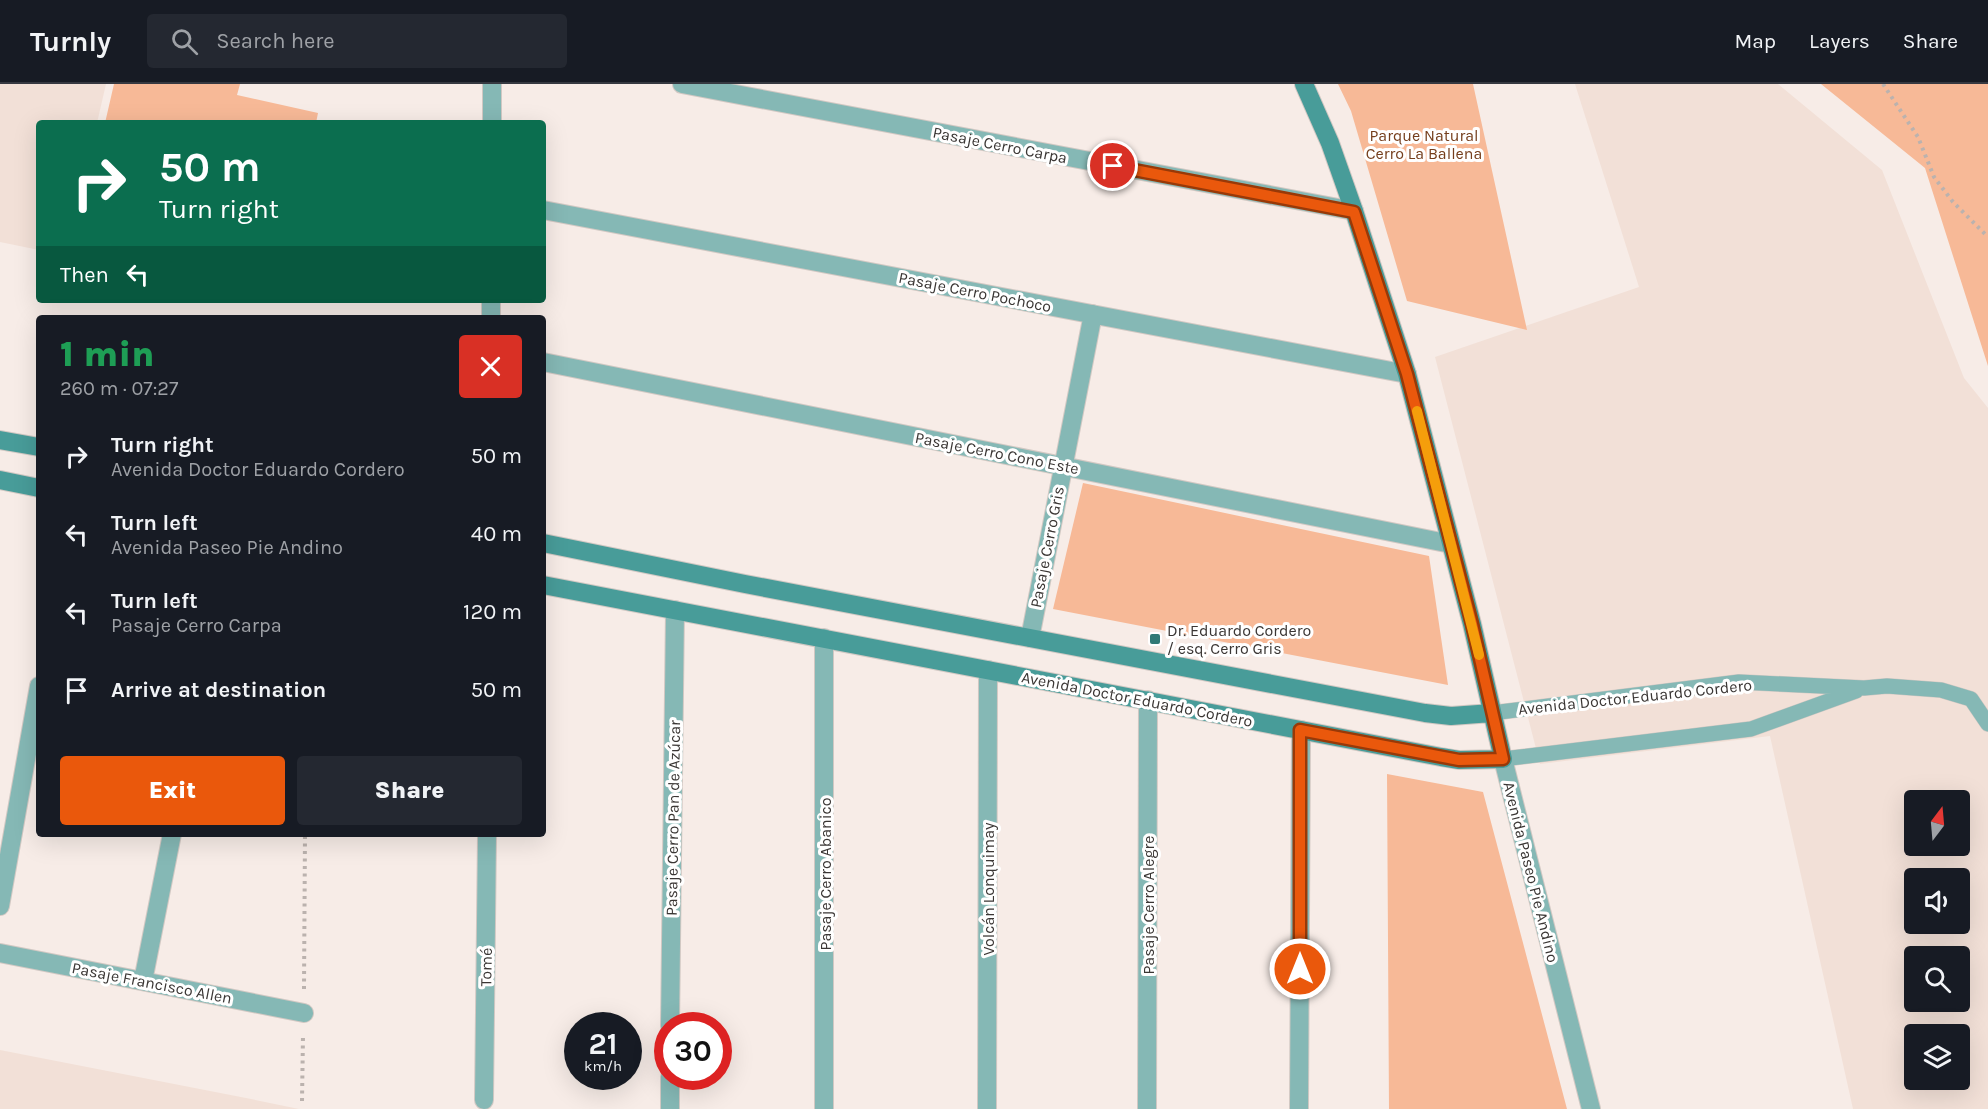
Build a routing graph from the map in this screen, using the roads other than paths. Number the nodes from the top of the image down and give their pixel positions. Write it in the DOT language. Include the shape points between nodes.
graph roads {
  1 [pos="492,84"];
  2 [pos="681,84"];
  3 [pos="1304,84"];
  4 [pos="492,120"];
  5 [pos="546,211"];
  6 [pos="1354,212"];
  7 [pos="1093,314"];
  8 [pos="546,363"];
  9 [pos="1407,374"];
  10 [pos="0,440"];
  11 [pos="36,446"];
  12 [pos="1063,466"];
  13 [pos="0,480"];
  14 [pos="36,487"];
  15 [pos="546,544"];
  16 [pos="1451,544"];
  17 [pos="546,586"];
  18 [pos="675,610"];
  19 [pos="824,638"];
  20 [pos="1030,638"];
  21 [pos="988,670"];
  22 [pos="1864,688"];
  23 [pos="1148,700"];
  24 [pos="36,703"];
  25 [pos="1492,713"];
  26 [pos="1988,724"];
  27 [pos="1300,730"];
  28 [pos="1503,759"];
  29 [pos="171,837"];
  30 [pos="487,837"];
  31 [pos="0,906"];
  32 [pos="0,953"];
  33 [pos="143,981"];
  34 [pos="670,1012"];
  35 [pos="304,1013"];
  36 [pos="670,1090"];
  37 [pos="484,1100"];
  38 [pos="669,1109"];
  39 [pos="824,1109"];
  40 [pos="987,1109"];
  41 [pos="1147,1109"];
  42 [pos="1299,1109"];
  43 [pos="1591,1109"];
  1 -- 4 [label="street"];
  2 -- 6 [label="street, Pasaje Cerro Carpa"];
  3 -- 6 [label="street, Avenida Paseo Pie Andino"];
  5 -- 7 [label="street, Pasaje Cerro Pochoco"];
  6 -- 9 [label="street, Avenida Paseo Pie Andino"];
  7 -- 9 [label="street, Pasaje Cerro Pochoco"];
  7 -- 12 [label="street, Pasaje Cerro Gris"];
  8 -- 12 [label="street, Pasaje Cerro Cono Este"];
  9 -- 16 [label="street, Avenida Paseo Pie Andino"];
  10 -- 11 [label="street"];
  12 -- 16 [label="street, Pasaje Cerro Cono Este"];
  12 -- 20 [label="street, Pasaje Cerro Gris"];
  13 -- 14 [label="street"];
  15 -- 20 [label="street, Avenida Doctor Eduardo Cordero"];
  16 -- 25 [label="street, Avenida Paseo Pie Andino"];
  17 -- 18 [label="street, Avenida Doctor Eduardo Cordero"];
  18 -- 19 [label="street, Avenida Doctor Eduardo Cordero"];
  18 -- 34 [label="street, Pasaje Cerro Pan de Azúcar"];
  19 -- 21 [label="street, Avenida Doctor Eduardo Cordero"];
  19 -- 39 [label="street, Pasaje Cerro Abanico"];
  20 -- 25 [label="street, Avenida Doctor Eduardo Cordero" via="1425,713"];
  21 -- 23 [label="street, Avenida Doctor Eduardo Cordero"];
  21 -- 40 [label="street, Volcán Lonquimay"];
  22 -- 25 [label="lane, Avenida Doctor Eduardo Cordero" via="1739,682"];
  22 -- 26 [label="lane" via="1941,690 1971,699"];
  22 -- 28 [label="lane, Avenida Doctor Eduardo Cordero" via="1751,729"];
  23 -- 27 [label="street, Avenida Doctor Eduardo Cordero"];
  23 -- 41 [label="street, Pasaje Cerro Alegre"];
  24 -- 31 [label="street"];
  25 -- 28 [label="street, Avenida Paseo Pie Andino"];
  27 -- 28 [label="street, Avenida Doctor Eduardo Cordero" via="1459,760"];
  27 -- 42 [label="street"];
  28 -- 43 [label="street, Avenida Paseo Pie Andino"];
  29 -- 33 [label="street"];
  30 -- 37 [label="street, Tomé"];
  32 -- 33 [label="street, Pasaje Francisco Allen"];
  33 -- 35 [label="street, Pasaje Francisco Allen"];
  36 -- 38 [label="street"];
}
